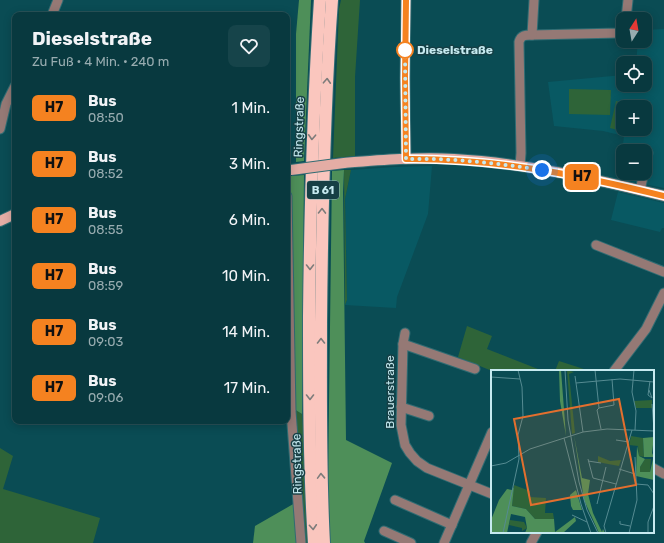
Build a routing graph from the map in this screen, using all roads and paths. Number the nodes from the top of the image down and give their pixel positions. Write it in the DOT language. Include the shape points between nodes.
graph roads {
  1 [pos="58,0"];
  2 [pos="320,0"];
  3 [pos="332,0"];
  4 [pos="406,0"];
  5 [pos="534,0"];
  6 [pos="628,0"];
  7 [pos="53,12"];
  8 [pos="627,12"];
  9 [pos="616,33"];
  10 [pos="532,35"];
  11 [pos="12,92"];
  12 [pos="0,129"];
  13 [pos="406,159"];
  14 [pos="520,166"];
  15 [pos="290,170"];
  16 [pos="642,180"];
  17 [pos="640,190"];
  18 [pos="664,196"];
  19 [pos="12,215"];
  20 [pos="0,221"];
  21 [pos="596,245"];
  22 [pos="664,272"];
  23 [pos="664,293"];
  24 [pos="405,333"];
  25 [pos="403,344"];
  26 [pos="290,357"];
  27 [pos="475,369"];
  28 [pos="615,370"];
  29 [pos="401,407"];
  30 [pos="430,416"];
  31 [pos="491,434"];
  32 [pos="654,469"];
  33 [pos="664,474"];
  34 [pos="469,485"];
  35 [pos="491,494"];
  36 [pos="395,500"];
  37 [pos="452,525"];
  38 [pos="384,531"];
  39 [pos="536,533"];
  40 [pos="301,543"];
  41 [pos="314,543"];
  42 [pos="324,543"];
  43 [pos="411,543"];
  44 [pos="444,543"];
  45 [pos="531,543"];
  1 -- 7 [label="street"];
  2 -- 41 [label="highway, Ringstraße / B 61, one-way" via="312,133 310,226 310,445"];
  42 -- 3 [label="highway, Ringstraße / B 61, one-way" via="321,457 322,201"];
  4 -- 13 [label="street"];
  5 -- 10 [label="street"];
  6 -- 8 [label="street"];
  9 -- 10 [label="street"];
  10 -- 14 [label="street" via="525,35 519,42 522,153"];
  11 -- 12 [label="street" via="6,104"];
  13 -- 14 [label="main road" via="454,159"];
  13 -- 15 [label="main road, bridge"];
  14 -- 17 [label="main road"];
  16 -- 17 [label="street"];
  17 -- 18 [label="main road"];
  19 -- 20 [label="main road"];
  21 -- 22 [label="street"];
  23 -- 28 [label="street" via="646,329"];
  24 -- 25 [label="street, Brauerstraße"];
  25 -- 27 [label="street"];
  25 -- 29 [label="street, Brauerstraße"];
  26 -- 40 [label="street" via="291,411"];
  29 -- 30 [label="street"];
  29 -- 34 [label="street, Brauerstraße" via="402,435 410,453 427,468"];
  31 -- 34 [label="street"];
  32 -- 33 [label="street"];
  34 -- 35 [label="street, Brauerstraße"];
  34 -- 37 [label="street"];
  36 -- 37 [label="street"];
  37 -- 44 [label="street"];
  38 -- 43 [label="street"];
  39 -- 45 [label="street"];
}
